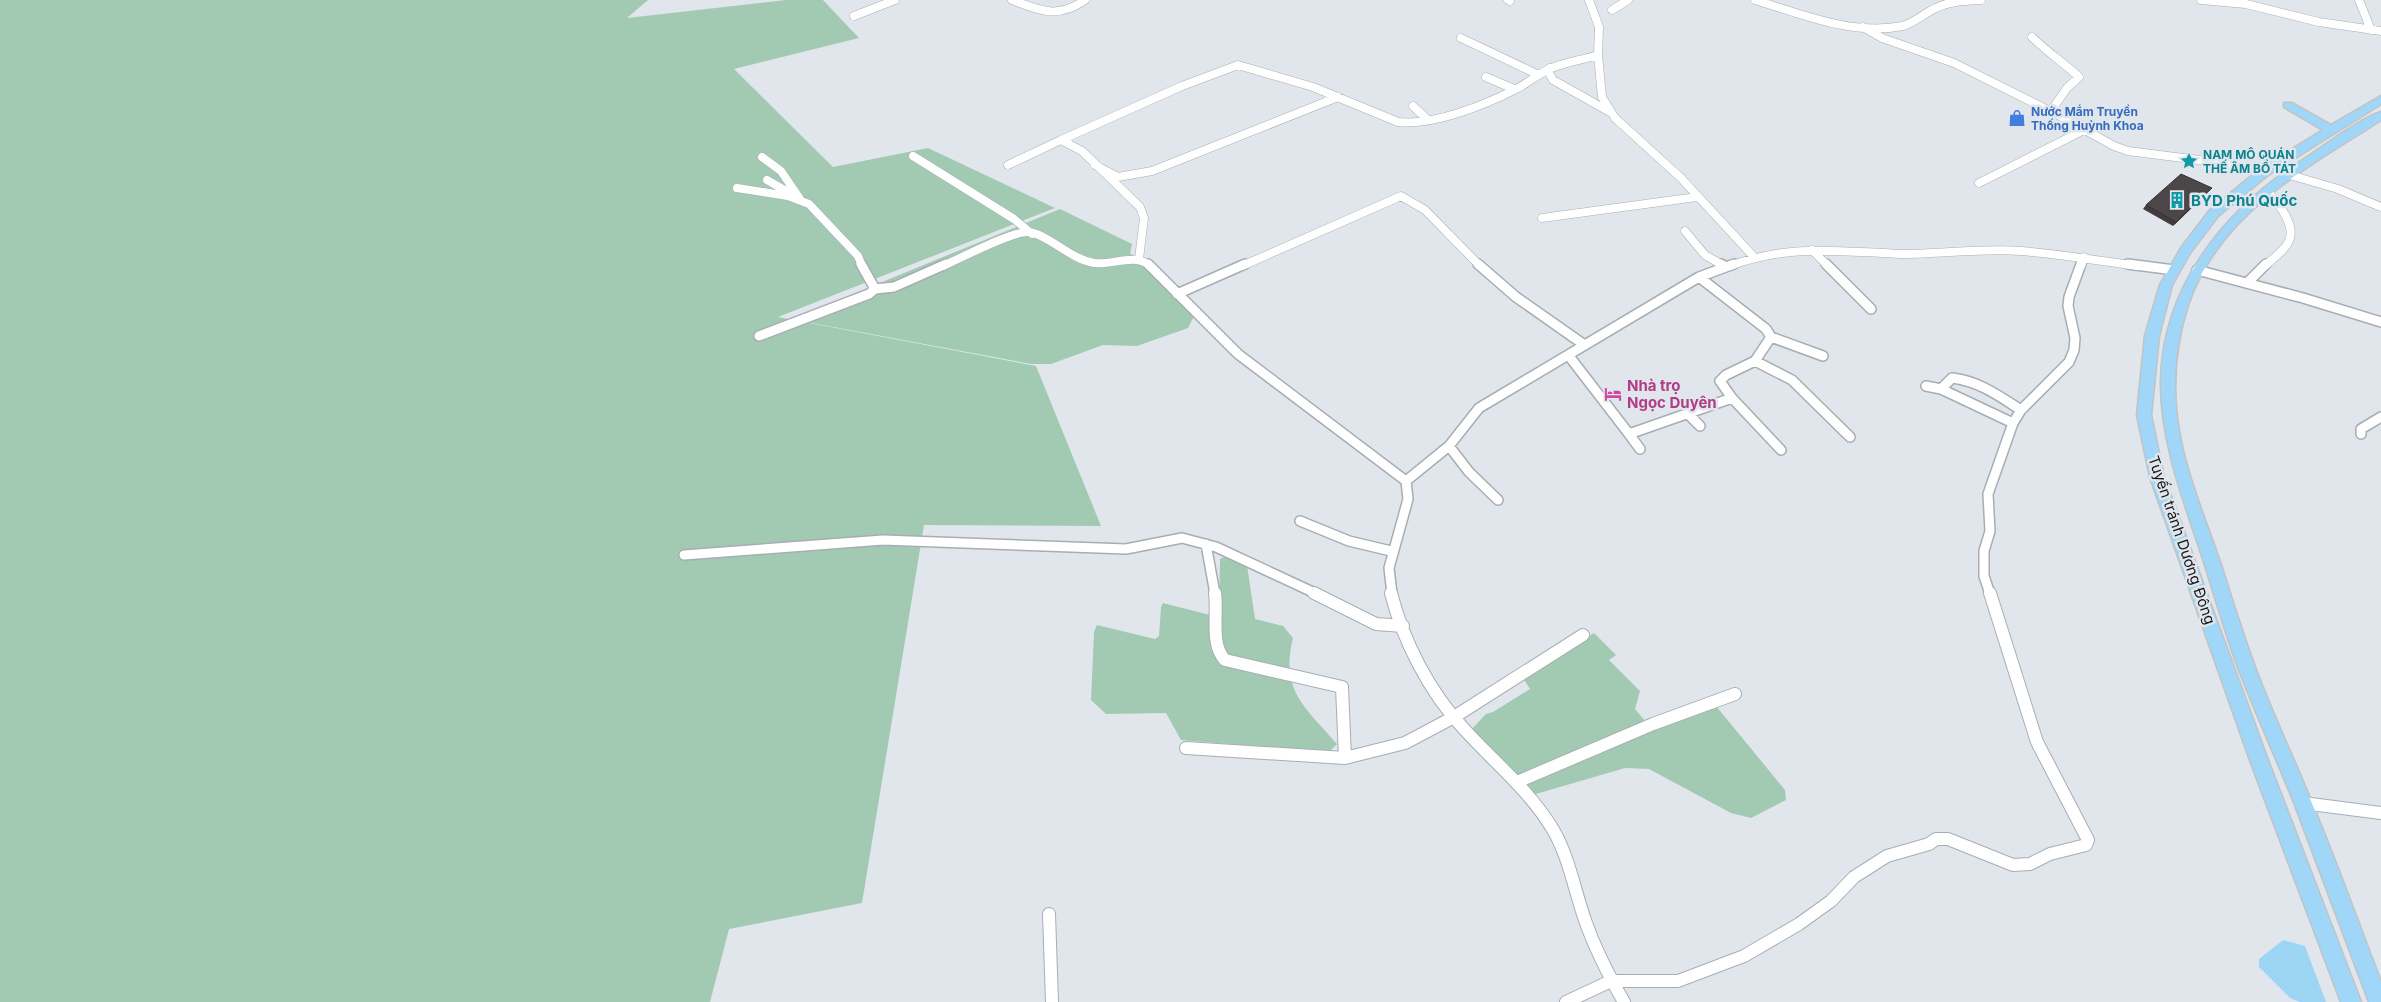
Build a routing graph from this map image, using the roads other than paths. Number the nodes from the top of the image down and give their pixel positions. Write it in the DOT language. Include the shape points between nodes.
graph roads {
  1 [pos="895,0"];
  2 [pos="1012,0"];
  3 [pos="1085,0"];
  4 [pos="1589,0"];
  5 [pos="1628,0"];
  6 [pos="1755,0"];
  7 [pos="1981,0"];
  8 [pos="2201,0"];
  9 [pos="2359,0"];
  10 [pos="1612,10"];
  11 [pos="854,16"];
  12 [pos="1863,27"];
  13 [pos="2370,30"];
  14 [pos="2381,31"];
  15 [pos="2032,37"];
  16 [pos="1461,38"];
  17 [pos="1598,55"];
  18 [pos="1550,68"];
  19 [pos="1538,75"];
  20 [pos="1486,77"];
  21 [pos="1514,90"];
  22 [pos="1338,97"];
  23 [pos="2381,99"];
  24 [pos="2288,105"];
  25 [pos="1413,106"];
  26 [pos="2051,111"];
  27 [pos="1611,113"];
  28 [pos="2381,115"];
  29 [pos="1428,120"];
  30 [pos="2084,130"];
  31 [pos="2331,130"];
  32 [pos="1061,140"];
  33 [pos="913,156"];
  34 [pos="762,158"];
  35 [pos="1095,165"];
  36 [pos="1008,166"];
  37 [pos="2264,172"];
  38 [pos="2286,177"];
  39 [pos="767,180"];
  40 [pos="1980,184"];
  41 [pos="737,188"];
  42 [pos="2267,192"];
  43 [pos="1697,197"];
  44 [pos="800,199"];
  45 [pos="2381,207"];
  46 [pos="1542,218"];
  47 [pos="1685,231"];
  48 [pos="1032,234"];
  49 [pos="1812,250"];
  50 [pos="2084,257"];
  51 [pos="1754,258"];
  52 [pos="1139,259"];
  53 [pos="2176,266"];
  54 [pos="1726,267"];
  55 [pos="2198,270"];
  56 [pos="1699,276"];
  57 [pos="2248,282"];
  58 [pos="875,289"];
  59 [pos="1177,294"];
  60 [pos="1871,309"];
  61 [pos="2381,322"];
  62 [pos="759,336"];
  63 [pos="1771,337"];
  64 [pos="1583,344"];
  65 [pos="1569,356"];
  66 [pos="1823,356"];
  67 [pos="1755,360"];
  68 [pos="1926,386"];
  69 [pos="1940,388"];
  70 [pos="1732,398"];
  71 [pos="2021,410"];
  72 [pos="1688,414"];
  73 [pos="2381,418"];
  74 [pos="2013,423"];
  75 [pos="1700,426"];
  76 [pos="1629,434"];
  77 [pos="2361,434"];
  78 [pos="1850,437"];
  79 [pos="1449,446"];
  80 [pos="1640,449"];
  81 [pos="1781,450"];
  82 [pos="1406,481"];
  83 [pos="1498,500"];
  84 [pos="1300,521"];
  85 [pos="1206,544"];
  86 [pos="1391,550"];
  87 [pos="684,555"];
  88 [pos="2194,579"];
  89 [pos="2218,583"];
  90 [pos="1403,626"];
  91 [pos="1583,635"];
  92 [pos="1735,694"];
  93 [pos="1454,718"];
  94 [pos="1186,748"];
  95 [pos="1345,758"];
  96 [pos="1517,782"];
  97 [pos="2303,803"];
  98 [pos="2381,813"];
  99 [pos="1049,914"];
  100 [pos="1611,981"];
  101 [pos="1052,1002"];
  102 [pos="1566,1002"];
  103 [pos="1624,1002"];
  104 [pos="2351,1002"];
  105 [pos="2379,1002"];
  1 -- 11 [label="street"];
  2 -- 3 [label="street" via="1060,14"];
  4 -- 17 [label="street" via="1599,27"];
  5 -- 10 [label="street"];
  6 -- 12 [label="street" via="1814,18"];
  7 -- 12 [label="street" via="1938,7 1903,26"];
  8 -- 13 [label="street" via="2246,4 2304,19"];
  9 -- 13 [label="street"];
  12 -- 26 [label="street" via="1882,38 1954,63"];
  13 -- 14 [label="street"];
  15 -- 26 [label="street" via="2079,77"];
  16 -- 19 [label="street"];
  17 -- 18 [label="street"];
  17 -- 27 [label="street" via="1602,97"];
  18 -- 19 [label="street"];
  18 -- 27 [label="street" via="1553,80"];
  19 -- 21 [label="street"];
  20 -- 21 [label="street"];
  21 -- 29 [label="street"];
  22 -- 29 [label="street" via="1405,124"];
  22 -- 32 [label="street" via="1238,65 1182,86"];
  22 -- 35 [label="street" via="1152,171 1118,177"];
  23 -- 31 [label="main road, Tuyến tránh Dương Đông"];
  24 -- 31 [label="main road"];
  25 -- 29 [label="street"];
  26 -- 30 [label="street"];
  27 -- 43 [label="street"];
  28 -- 38 [label="main road, Tuyến tránh Dương Đông"];
  30 -- 37 [label="street" via="2128,151"];
  30 -- 40 [label="street"];
  31 -- 37 [label="main road, Tuyến tránh Dương Đông"];
  32 -- 35 [label="street" via="1082,151"];
  32 -- 36 [label="street"];
  33 -- 48 [label="street" via="1014,219"];
  34 -- 44 [label="street" via="784,172"];
  35 -- 52 [label="street" via="1140,208 1144,218"];
  37 -- 38 [label="main road"];
  37 -- 53 [label="main road, Tuyến tránh Dương Đông" via="2214,213"];
  38 -- 42 [label="main road, Tuyến tránh Dương Đông"];
  38 -- 45 [label="street" via="2338,189"];
  39 -- 44 [label="street"];
  41 -- 44 [label="street"];
  42 -- 55 [label="main road, Tuyến tránh Dương Đông" via="2244,211"];
  42 -- 57 [label="street" via="2280,203 2290,235 2288,243"];
  43 -- 46 [label="street"];
  43 -- 51 [label="street"];
  44 -- 58 [label="street" via="818,212 858,256"];
  47 -- 54 [label="street" via="1705,255"];
  48 -- 52 [label="street" via="1098,264"];
  48 -- 58 [label="street" via="1014,235 894,287"];
  49 -- 50 [label="street" via="1921,254 2020,251"];
  49 -- 51 [label="street"];
  49 -- 60 [label="street"];
  50 -- 53 [label="street"];
  50 -- 71 [label="street" via="2068,306 2075,338 2074,350 2068,362"];
  51 -- 54 [label="street"];
  52 -- 59 [label="street" via="1146,262"];
  53 -- 55 [label="main road"];
  53 -- 88 [label="main road, Tuyến tránh Dương Đông" via="2166,285 2152,336 2144,415 2157,477"];
  54 -- 56 [label="street"];
  55 -- 57 [label="street"];
  55 -- 89 [label="main road, Tuyến tránh Dương Đông" via="2175,329 2168,378 2170,419 2183,474"];
  56 -- 63 [label="street" via="1766,329"];
  56 -- 64 [label="street"];
  57 -- 61 [label="street"];
  58 -- 62 [label="street"];
  59 -- 64 [label="street" via="1400,196 1406,197 1449,232 1480,266 1527,305"];
  59 -- 82 [label="street" via="1238,354"];
  63 -- 66 [label="street"];
  63 -- 67 [label="street"];
  64 -- 65 [label="street"];
  65 -- 76 [label="street"];
  65 -- 79 [label="street" via="1479,408"];
  67 -- 70 [label="street" via="1720,379 1720,384"];
  67 -- 78 [label="street" via="1792,380"];
  68 -- 69 [label="street"];
  69 -- 71 [label="street" via="1952,378 1962,378 1986,388"];
  69 -- 74 [label="street"];
  70 -- 72 [label="street"];
  70 -- 81 [label="street"];
  71 -- 74 [label="street"];
  72 -- 75 [label="street"];
  72 -- 76 [label="street"];
  73 -- 77 [label="street" via="2361,429"];
  74 -- 100 [label="street" via="1988,494 1990,531 1984,551 1984,576 2037,742 2088,840 2086,845 2050,854 2030,864 2013,865 1948,839 1936,839 1887,856 1854,877 1831,901 1799,924 1744,956 1678,981"];
  76 -- 80 [label="street"];
  79 -- 82 [label="street"];
  79 -- 83 [label="street" via="1469,472"];
  82 -- 86 [label="street" via="1409,492 1407,506"];
  84 -- 86 [label="street" via="1349,541"];
  85 -- 87 [label="street" via="1182,538 1126,549 883,540"];
  85 -- 90 [label="street" via="1280,575 1376,624"];
  85 -- 95 [label="street" via="1217,606 1219,654 1225,660 1342,687"];
  86 -- 90 [label="street" via="1388,569 1391,594"];
  88 -- 89 [label="main road"];
  88 -- 104 [label="main road, Tuyến tránh Dương Đông"];
  89 -- 97 [label="main road, Tuyến tránh Dương Đông" via="2244,661"];
  90 -- 93 [label="street" via="1432,684"];
  91 -- 93 [label="street"];
  92 -- 96 [label="street" via="1680,713"];
  93 -- 95 [label="street" via="1404,743"];
  93 -- 96 [label="street"];
  94 -- 95 [label="street"];
  96 -- 100 [label="street" via="1537,805 1564,853 1588,930"];
  97 -- 98 [label="street"];
  97 -- 105 [label="main road, Tuyến tránh Dương Đông"];
  99 -- 101 [label="street"];
  100 -- 102 [label="street"];
  100 -- 103 [label="street"];
}
